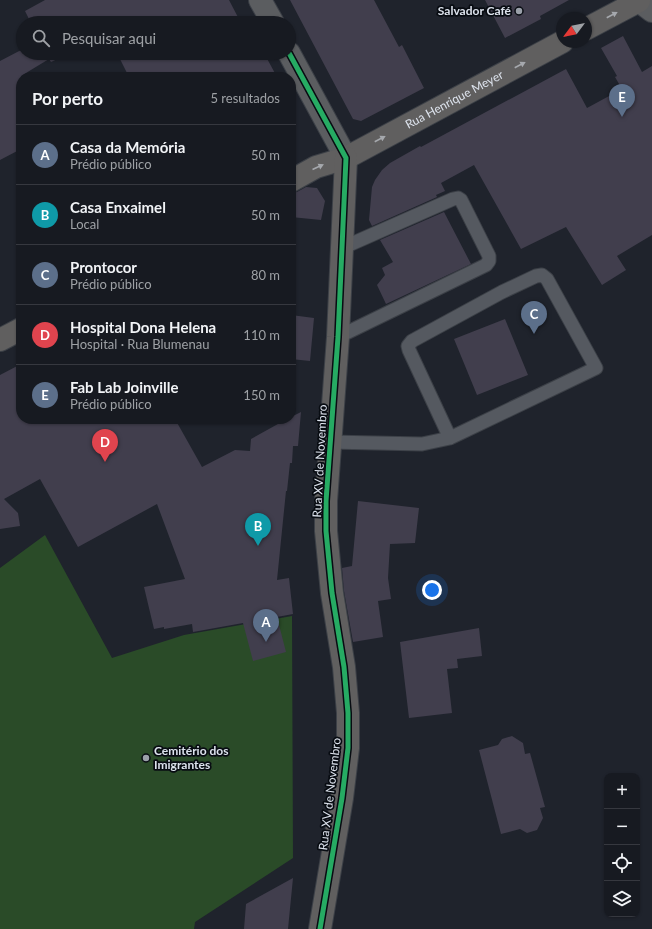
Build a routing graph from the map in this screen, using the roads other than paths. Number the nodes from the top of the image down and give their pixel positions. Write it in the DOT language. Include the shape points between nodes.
graph roads {
  1 [pos="260,0"];
  2 [pos="642,3"];
  3 [pos="269,16"];
  4 [pos="592,26"];
  5 [pos="556,45"];
  6 [pos="293,60"];
  7 [pos="346,158"];
  8 [pos="296,178"];
  9 [pos="342,248"];
  10 [pos="338,336"];
  11 [pos="450,438"];
  12 [pos="330,442"];
  13 [pos="320,929"];
  1 -- 3 [label="main road"];
  4 -- 2 [label="main road, one-way"];
  7 -- 5 [label="main road, Rua Henrique Meyer, one-way"];
  6 -- 7 [label="main road"];
  8 -- 7 [label="main road, Rua Henrique Meyer, one-way" via="316,167"];
  7 -- 9 [label="main road, Rua XV de Novembro"];
  9 -- 10 [label="main road, Rua XV de Novembro"];
  9 -- 10 [label="lane" via="458,198 489,256 489,261 486,265"];
  10 -- 12 [label="main road, Rua XV de Novembro"];
  11 -- 11 [label="lane" via="596,368 547,279 542,275 502,292 412,341 408,346"];
  11 -- 12 [label="lane" via="422,444"];
  12 -- 13 [label="main road, Rua XV de Novembro" via="326,531 332,593 345,675 348,748"];
}
